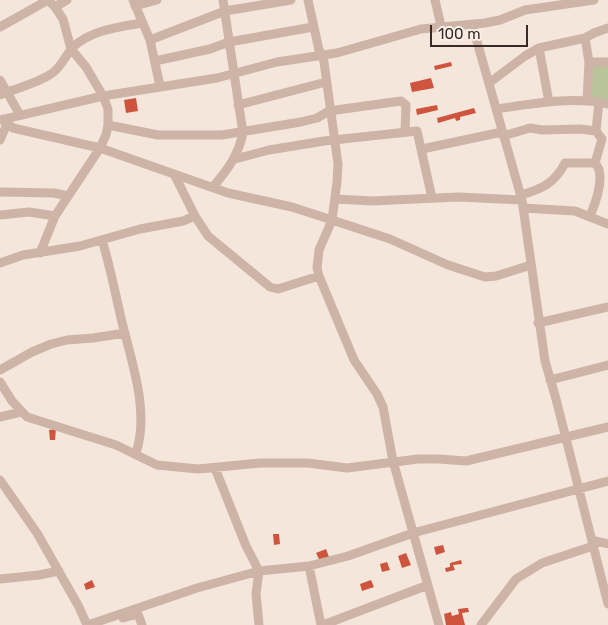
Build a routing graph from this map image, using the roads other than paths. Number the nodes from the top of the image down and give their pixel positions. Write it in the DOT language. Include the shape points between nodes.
graph roads {
  1 [pos="67,0"];
  2 [pos="157,0"];
  3 [pos="223,0"];
  4 [pos="291,0"];
  5 [pos="308,0"];
  6 [pos="436,0"];
  7 [pos="594,0"];
  8 [pos="50,2"];
  9 [pos="134,3"];
  10 [pos="552,3"];
  11 [pos="225,11"];
  12 [pos="142,23"];
  13 [pos="472,24"];
  14 [pos="441,26"];
  15 [pos="0,27"];
  16 [pos="314,27"];
  17 [pos="608,28"];
  18 [pos="585,38"];
  19 [pos="150,40"];
  20 [pos="229,42"];
  21 [pos="539,48"];
  22 [pos="71,49"];
  23 [pos="323,56"];
  24 [pos="155,61"];
  25 [pos="589,62"];
  26 [pos="608,62"];
  27 [pos="234,74"];
  28 [pos="0,80"];
  29 [pos="326,82"];
  30 [pos="489,83"];
  31 [pos="160,86"];
  32 [pos="2,94"];
  33 [pos="103,96"];
  34 [pos="586,101"];
  35 [pos="548,102"];
  36 [pos="604,103"];
  37 [pos="238,104"];
  38 [pos="496,109"];
  39 [pos="330,111"];
  40 [pos="20,116"];
  41 [pos="3,121"];
  42 [pos="108,125"];
  43 [pos="405,131"];
  44 [pos="596,131"];
  45 [pos="243,132"];
  46 [pos="502,134"];
  47 [pos="605,139"];
  48 [pos="0,140"];
  49 [pos="335,140"];
  50 [pos="100,148"];
  51 [pos="422,149"];
  52 [pos="235,159"];
  53 [pos="595,163"];
  54 [pos="174,174"];
  55 [pos="213,187"];
  56 [pos="0,192"];
  57 [pos="603,195"];
  58 [pos="68,196"];
  59 [pos="432,198"];
  60 [pos="336,199"];
  61 [pos="522,201"];
  62 [pos="0,215"];
  63 [pos="55,216"];
  64 [pos="195,216"];
  65 [pos="590,216"];
  66 [pos="332,220"];
  67 [pos="608,224"];
  68 [pos="102,240"];
  69 [pos="40,253"];
  70 [pos="0,263"];
  71 [pos="531,266"];
  72 [pos="319,276"];
  73 [pos="608,307"];
  74 [pos="538,323"];
  75 [pos="125,333"];
  76 [pos="608,365"];
  77 [pos="0,370"];
  78 [pos="550,380"];
  79 [pos="0,382"];
  80 [pos="21,412"];
  81 [pos="0,418"];
  82 [pos="608,427"];
  83 [pos="566,438"];
  84 [pos="136,454"];
  85 [pos="393,461"];
  86 [pos="215,468"];
  87 [pos="0,480"];
  88 [pos="608,481"];
  89 [pos="578,489"];
  90 [pos="413,533"];
  91 [pos="593,543"];
  92 [pos="608,544"];
  93 [pos="308,566"];
  94 [pos="59,571"];
  95 [pos="258,571"];
  96 [pos="0,579"];
  97 [pos="428,585"];
  98 [pos="608,604"];
  99 [pos="87,625"];
  100 [pos="96,625"];
  101 [pos="142,625"];
  102 [pos="259,625"];
  103 [pos="322,625"];
  104 [pos="439,625"];
  105 [pos="482,625"];
  1 -- 8 [label="street"];
  2 -- 9 [label="street"];
  3 -- 11 [label="street"];
  4 -- 11 [label="street"];
  5 -- 16 [label="street"];
  6 -- 14 [label="street"];
  7 -- 10 [label="street"];
  8 -- 15 [label="street"];
  8 -- 22 [label="street" via="63,19"];
  9 -- 12 [label="street"];
  10 -- 13 [label="street" via="500,20"];
  11 -- 19 [label="street"];
  11 -- 20 [label="street"];
  12 -- 19 [label="street"];
  12 -- 22 [label="street" via="102,31"];
  13 -- 14 [label="street"];
  13 -- 30 [label="street"];
  14 -- 23 [label="street"];
  16 -- 20 [label="street"];
  16 -- 23 [label="street"];
  17 -- 18 [label="street"];
  18 -- 21 [label="street"];
  18 -- 25 [label="street"];
  19 -- 24 [label="street"];
  20 -- 24 [label="street"];
  20 -- 27 [label="street"];
  21 -- 30 [label="street"];
  21 -- 35 [label="street"];
  22 -- 32 [label="street" via="52,74"];
  22 -- 33 [label="street"];
  23 -- 27 [label="street" via="277,62"];
  23 -- 29 [label="street"];
  24 -- 31 [label="street"];
  25 -- 26 [label="street"];
  25 -- 34 [label="street"];
  27 -- 31 [label="street"];
  27 -- 37 [label="street"];
  28 -- 32 [label="street"];
  29 -- 37 [label="street"];
  29 -- 39 [label="street"];
  30 -- 38 [label="street"];
  31 -- 33 [label="street"];
  32 -- 40 [label="street"];
  33 -- 40 [label="street"];
  33 -- 42 [label="street" via="108,109"];
  34 -- 35 [label="street"];
  34 -- 36 [label="street"];
  35 -- 38 [label="street"];
  36 -- 44 [label="street"];
  37 -- 45 [label="street"];
  38 -- 46 [label="street"];
  39 -- 43 [label="street" via="401,101 406,105"];
  39 -- 45 [label="street" via="300,122"];
  39 -- 49 [label="street"];
  40 -- 41 [label="street"];
  41 -- 48 [label="street"];
  41 -- 50 [label="street" via="13,128"];
  42 -- 45 [label="street" via="158,135 205,136"];
  42 -- 50 [label="street"];
  43 -- 49 [label="street"];
  43 -- 51 [label="street" via="417,131"];
  44 -- 46 [label="street" via="530,128"];
  44 -- 47 [label="street"];
  45 -- 52 [label="street"];
  46 -- 51 [label="street"];
  46 -- 61 [label="street"];
  47 -- 53 [label="street"];
  49 -- 52 [label="street"];
  49 -- 60 [label="street" via="338,164"];
  50 -- 54 [label="street"];
  50 -- 58 [label="street"];
  51 -- 59 [label="street"];
  52 -- 55 [label="street"];
  53 -- 57 [label="street" via="600,170"];
  53 -- 61 [label="street" via="565,163 562,172"];
  54 -- 55 [label="street"];
  54 -- 64 [label="street"];
  55 -- 66 [label="street"];
  56 -- 58 [label="street"];
  57 -- 65 [label="street"];
  58 -- 63 [label="street"];
  59 -- 60 [label="street"];
  59 -- 61 [label="street"];
  60 -- 66 [label="street"];
  61 -- 65 [label="street"];
  61 -- 71 [label="street"];
  62 -- 63 [label="street" via="29,212"];
  63 -- 69 [label="street"];
  64 -- 68 [label="street"];
  64 -- 72 [label="street" via="208,236 270,287 278,289"];
  65 -- 67 [label="street"];
  66 -- 71 [label="street" via="485,277"];
  66 -- 72 [label="street" via="319,250"];
  68 -- 69 [label="street"];
  68 -- 75 [label="street"];
  69 -- 70 [label="street"];
  71 -- 74 [label="street"];
  72 -- 85 [label="street" via="354,360 383,407"];
  73 -- 74 [label="street"];
  74 -- 78 [label="street"];
  75 -- 77 [label="street" via="51,344"];
  75 -- 84 [label="street" via="141,417 141,437"];
  76 -- 78 [label="street"];
  78 -- 83 [label="street"];
  79 -- 80 [label="street"];
  80 -- 81 [label="street"];
  80 -- 84 [label="street" via="27,417"];
  82 -- 83 [label="street"];
  83 -- 85 [label="street" via="466,461 439,458"];
  83 -- 89 [label="street"];
  84 -- 86 [label="street" via="157,465"];
  85 -- 86 [label="street" via="347,468 308,463 246,463"];
  85 -- 90 [label="street"];
  86 -- 95 [label="street"];
  87 -- 94 [label="street"];
  88 -- 89 [label="street"];
  89 -- 90 [label="street"];
  89 -- 91 [label="street"];
  90 -- 93 [label="street"];
  90 -- 97 [label="street"];
  91 -- 92 [label="street"];
  91 -- 98 [label="street"];
  91 -- 105 [label="street" via="542,564 516,579"];
  93 -- 95 [label="street"];
  93 -- 103 [label="street"];
  94 -- 96 [label="street"];
  94 -- 99 [label="street"];
  95 -- 99 [label="street"];
  95 -- 102 [label="street"];
  97 -- 103 [label="street"];
  97 -- 104 [label="street"];
  100 -- 101 [label="street" via="138,614"];
}
